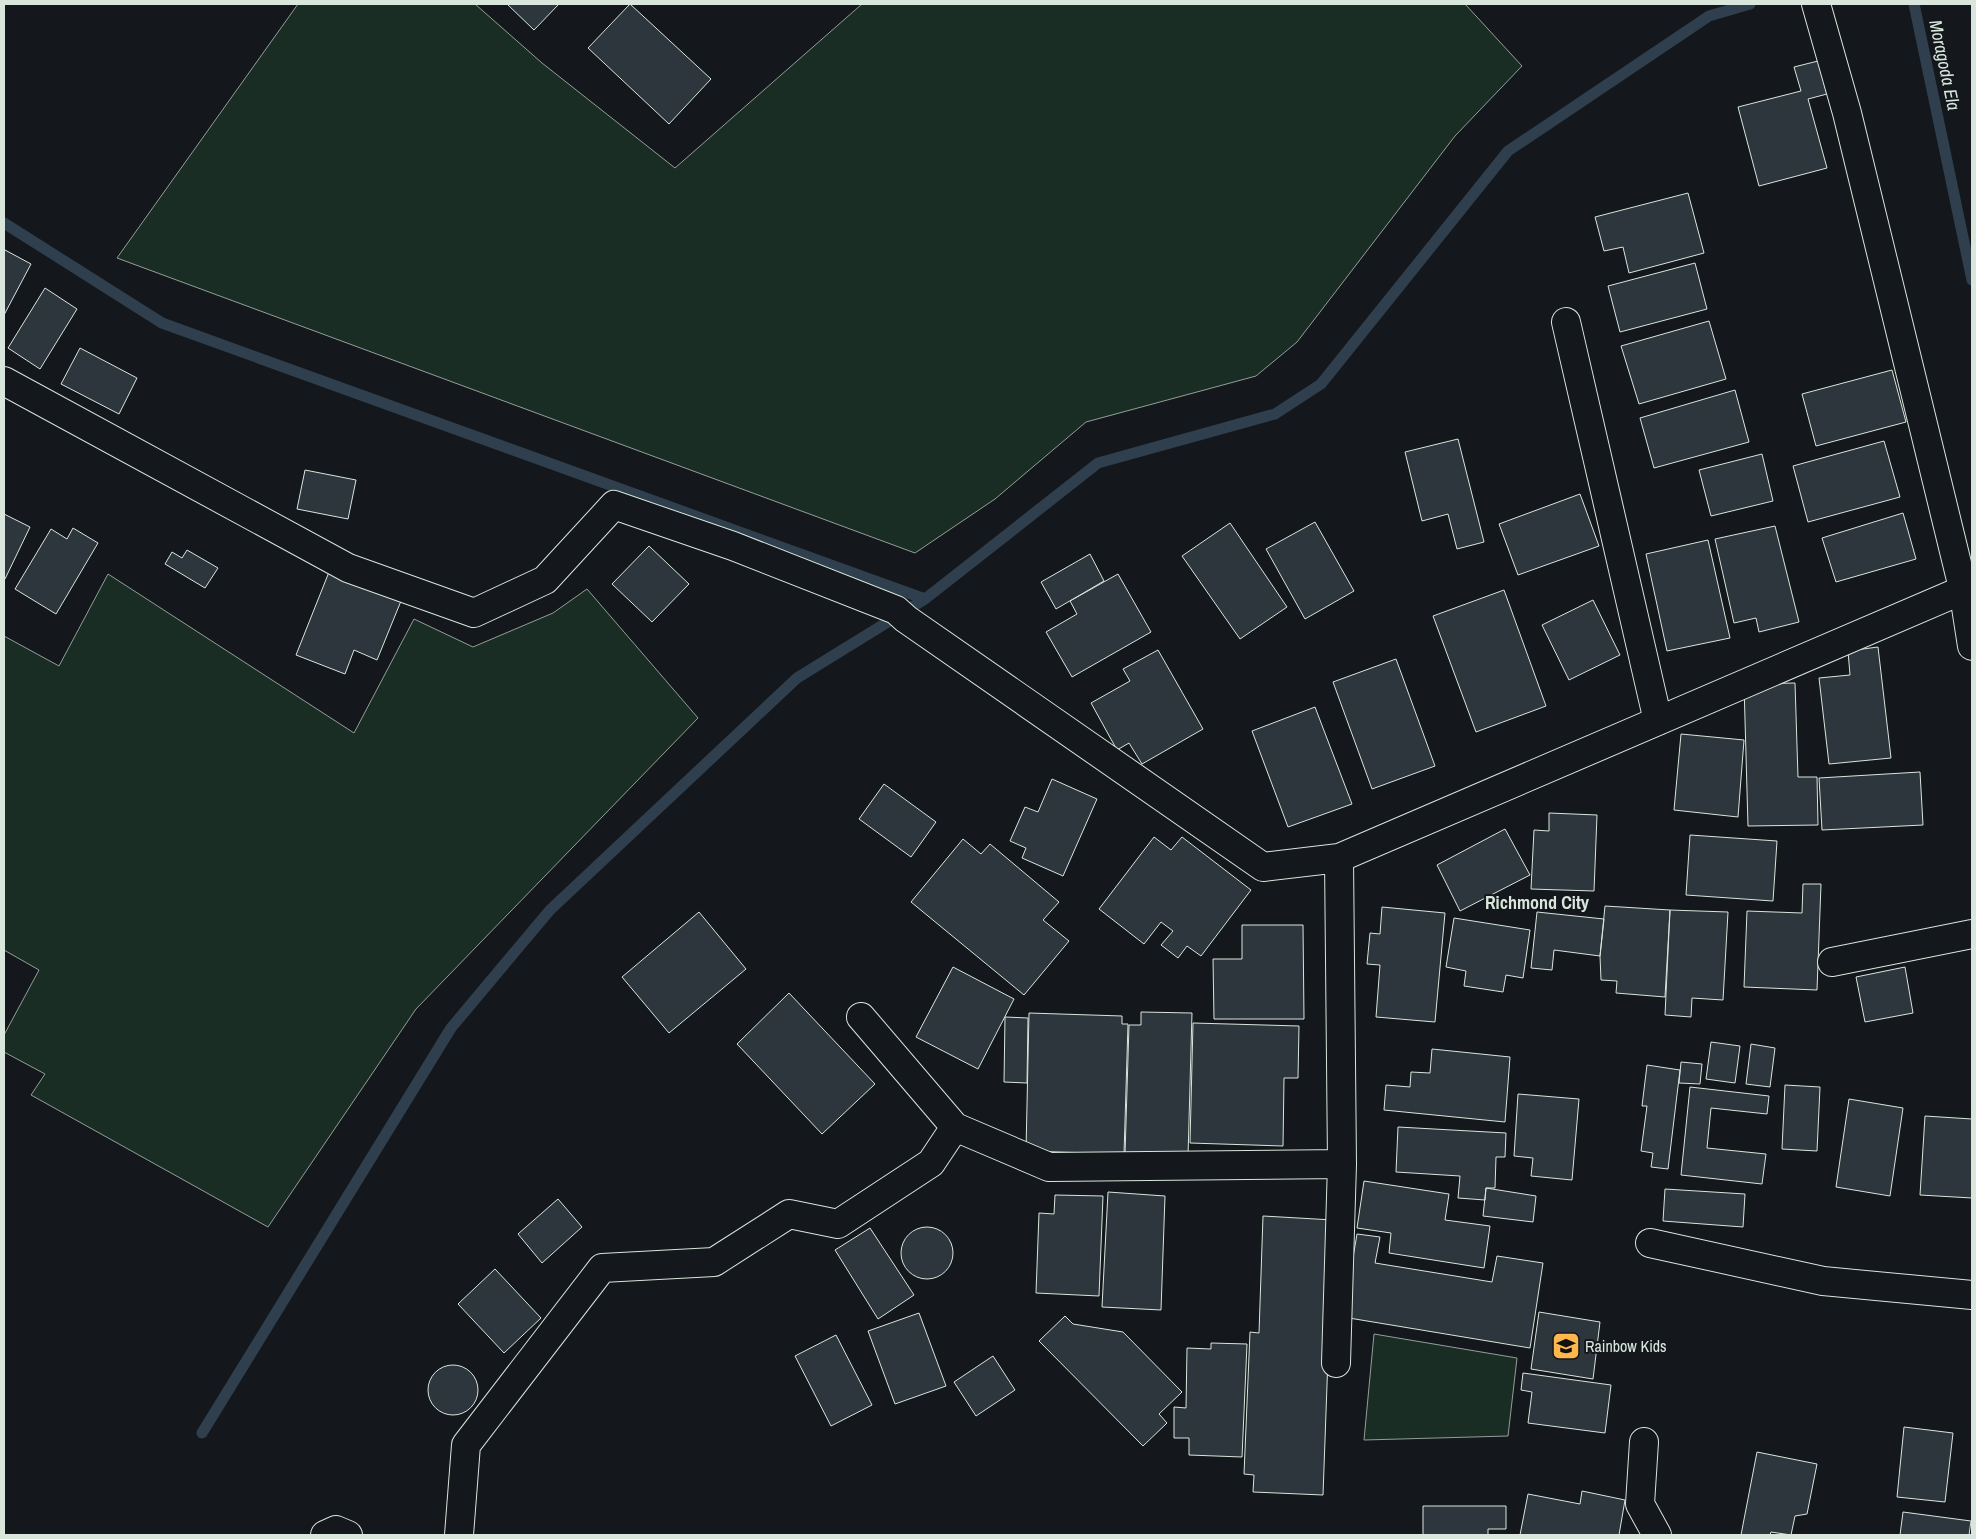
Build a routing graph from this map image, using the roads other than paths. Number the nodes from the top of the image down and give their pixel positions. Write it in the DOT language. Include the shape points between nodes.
graph roads {
  1 [pos="1816,4"];
  2 [pos="1566,322"];
  3 [pos="4,381"];
  4 [pos="1968,587"];
  5 [pos="1972,646"];
  6 [pos="1658,721"];
  7 [pos="1339,858"];
  8 [pos="1972,934"];
  9 [pos="1832,962"];
  10 [pos="861,1017"];
  11 [pos="955,1127"];
  12 [pos="1342,1164"];
  13 [pos="1650,1243"];
  14 [pos="1972,1295"];
  15 [pos="1336,1362"];
  16 [pos="1644,1442"];
  17 [pos="324,1535"];
  18 [pos="348,1535"];
  19 [pos="459,1535"];
  20 [pos="1657,1535"];
  1 -- 4 [label="street"];
  2 -- 6 [label="street"];
  3 -- 7 [label="street" via="348,568 474,613 545,580 614,505 733,546 901,614 1263,867"];
  4 -- 5 [label="street"];
  4 -- 6 [label="street"];
  6 -- 7 [label="street"];
  7 -- 12 [label="street"];
  8 -- 9 [label="street"];
  10 -- 11 [label="street"];
  11 -- 12 [label="street" via="1049,1167"];
  11 -- 19 [label="street" via="931,1163 838,1224 789,1214 714,1262 602,1268 466,1445"];
  12 -- 15 [label="street"];
  13 -- 14 [label="street" via="1823,1281"];
  16 -- 20 [label="street" via="1640,1504"];
  17 -- 18 [label="street" via="336,1530"];
}
